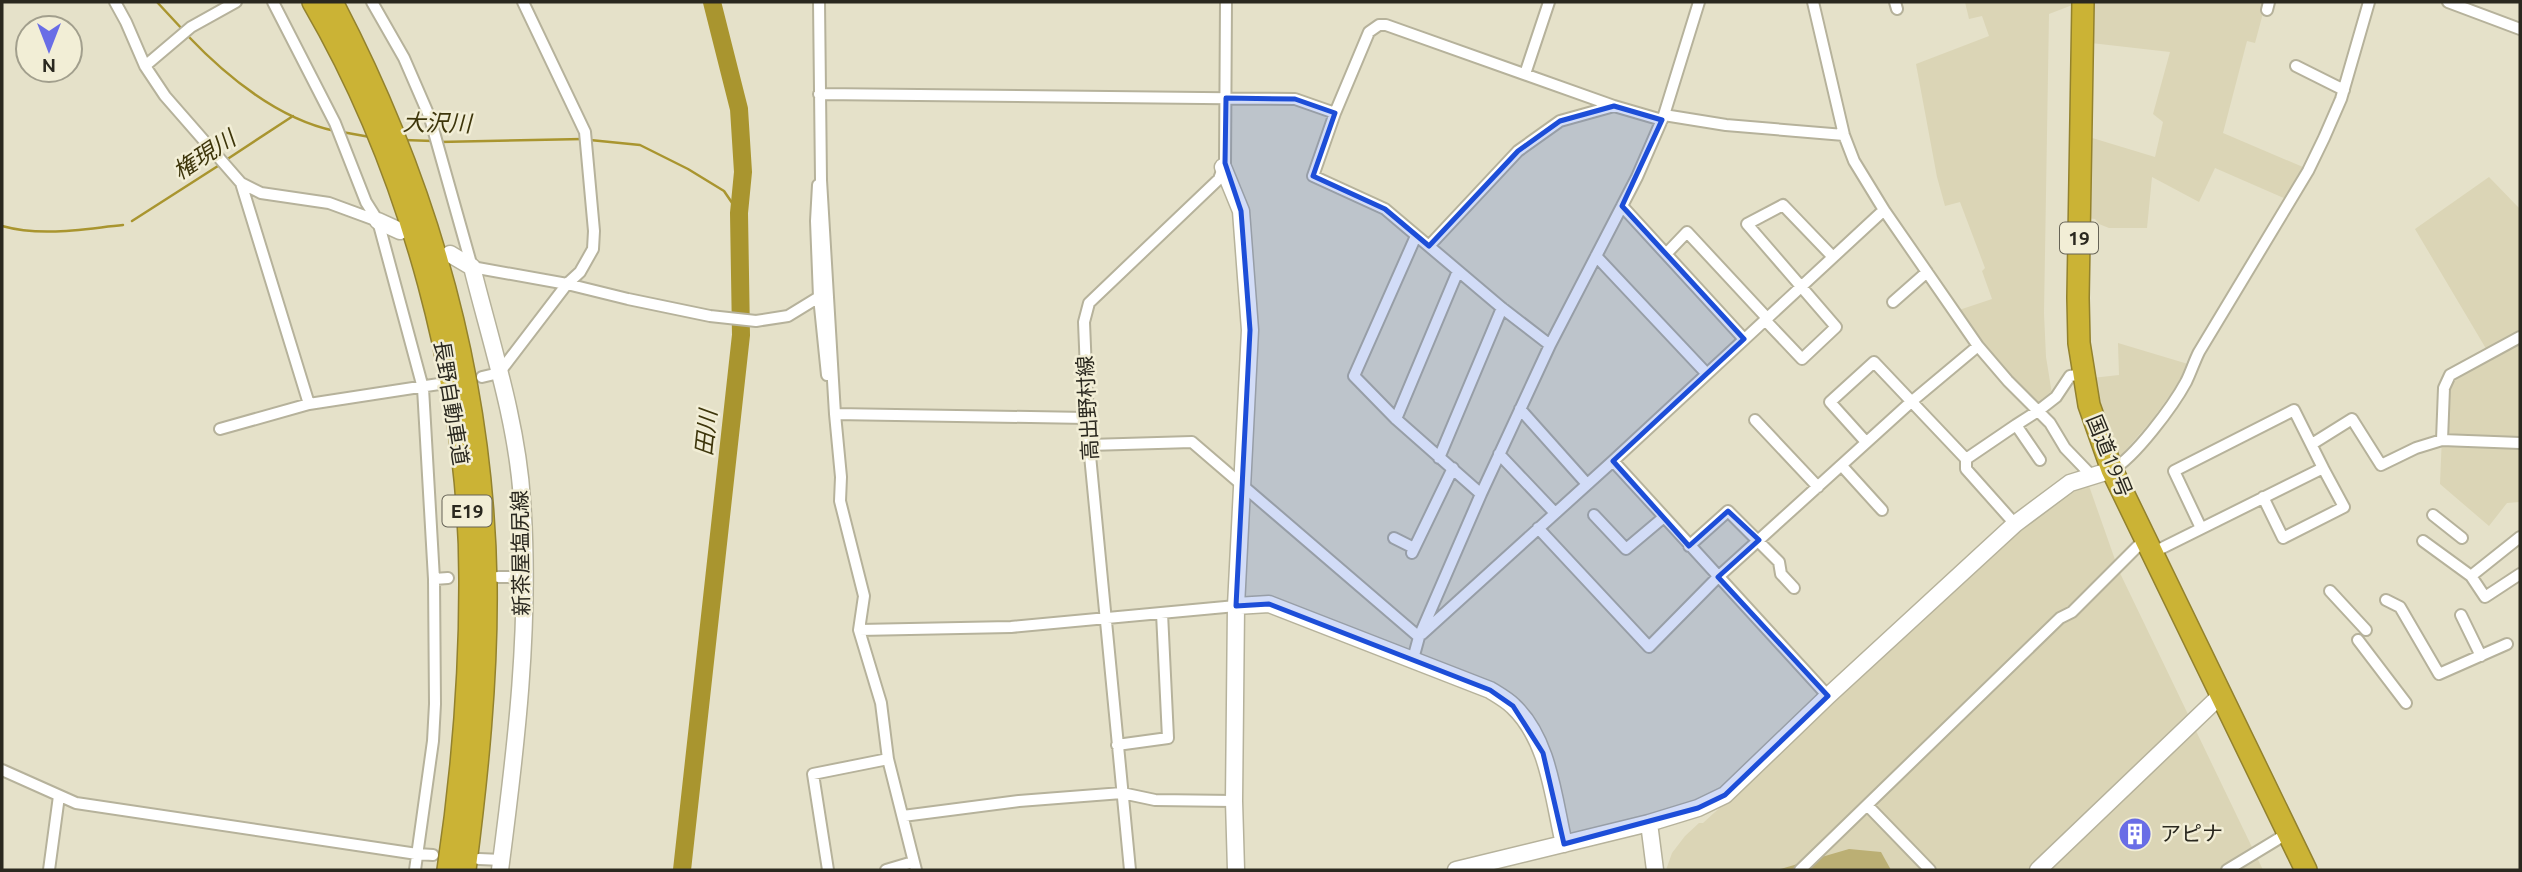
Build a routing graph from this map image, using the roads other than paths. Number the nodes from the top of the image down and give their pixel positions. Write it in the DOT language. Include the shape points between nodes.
graph roads {
  1 [pos="115,2"];
  2 [pos="236,2"];
  3 [pos="273,2"];
  4 [pos="313,2"];
  5 [pos="332,2"];
  6 [pos="372,2"];
  7 [pos="523,2"];
  8 [pos="819,2"];
  9 [pos="1226,2"];
  10 [pos="1549,2"];
  11 [pos="1699,2"];
  12 [pos="1813,2"];
  13 [pos="2083,2"];
  14 [pos="2369,2"];
  15 [pos="2448,2"];
  16 [pos="2520,29"];
  17 [pos="145,66"];
  18 [pos="2296,66"];
  19 [pos="1525,74"];
  20 [pos="2344,90"];
  21 [pos="819,94"];
  22 [pos="1226,98"];
  23 [pos="1615,106"];
  24 [pos="1335,113"];
  25 [pos="1663,118"];
  26 [pos="381,122"];
  27 [pos="1844,135"];
  28 [pos="397,162"];
  29 [pos="1223,167"];
  30 [pos="821,180"];
  31 [pos="241,183"];
  32 [pos="1622,205"];
  33 [pos="1884,210"];
  34 [pos="378,221"];
  35 [pos="400,231"];
  36 [pos="1416,236"];
  37 [pos="1429,246"];
  38 [pos="450,254"];
  39 [pos="1666,254"];
  40 [pos="1596,256"];
  41 [pos="1833,257"];
  42 [pos="472,267"];
  43 [pos="1458,271"];
  44 [pos="1927,272"];
  45 [pos="567,284"];
  46 [pos="1800,286"];
  47 [pos="819,298"];
  48 [pos="1893,302"];
  49 [pos="1502,308"];
  50 [pos="1766,319"];
  51 [pos="2520,337"];
  52 [pos="1744,340"];
  53 [pos="1550,345"];
  54 [pos="1978,346"];
  55 [pos="1707,374"];
  56 [pos="2083,374"];
  57 [pos="490,375"];
  58 [pos="439,384"];
  59 [pos="423,388"];
  60 [pos="1911,402"];
  61 [pos="309,404"];
  62 [pos="1520,409"];
  63 [pos="2038,411"];
  64 [pos="835,414"];
  65 [pos="1087,418"];
  66 [pos="1396,419"];
  67 [pos="1755,420"];
  68 [pos="2017,425"];
  69 [pos="220,429"];
  70 [pos="2442,440"];
  71 [pos="1866,442"];
  72 [pos="2520,443"];
  73 [pos="2312,444"];
  74 [pos="1089,445"];
  75 [pos="1499,454"];
  76 [pos="1439,458"];
  77 [pos="1966,459"];
  78 [pos="2040,460"];
  79 [pos="1613,461"];
  80 [pos="1842,466"];
  81 [pos="2323,468"];
  82 [pos="1452,469"];
  83 [pos="2102,473"];
  84 [pos="1587,484"];
  85 [pos="1242,485"];
  86 [pos="1818,487"];
  87 [pos="1481,494"];
  88 [pos="2263,497"];
  89 [pos="1882,510"];
  90 [pos="1555,513"];
  91 [pos="2433,514"];
  92 [pos="1594,515"];
  93 [pos="1664,517"];
  94 [pos="2015,524"];
  95 [pos="1538,528"];
  96 [pos="2201,528"];
  97 [pos="2520,537"];
  98 [pos="1394,538"];
  99 [pos="2462,538"];
  100 [pos="1759,540"];
  101 [pos="2423,541"];
  102 [pos="1689,545"];
  103 [pos="2148,546"];
  104 [pos="2520,574"];
  105 [pos="2471,576"];
  106 [pos="498,577"];
  107 [pos="524,577"];
  108 [pos="1718,577"];
  109 [pos="448,578"];
  110 [pos="434,579"];
  111 [pos="1794,588"];
  112 [pos="2330,591"];
  113 [pos="2386,600"];
  114 [pos="1236,606"];
  115 [pos="1162,613"];
  116 [pos="2461,615"];
  117 [pos="1104,618"];
  118 [pos="859,630"];
  119 [pos="2366,630"];
  120 [pos="1419,637"];
  121 [pos="2358,640"];
  122 [pos="2507,644"];
  123 [pos="2481,656"];
  124 [pos="1413,659"];
  125 [pos="2221,695"];
  126 [pos="1828,696"];
  127 [pos="2399,699"];
  128 [pos="1117,746"];
  129 [pos="888,759"];
  130 [pos="2,769"];
  131 [pos="1122,793"];
  132 [pos="59,796"];
  133 [pos="1234,801"];
  134 [pos="1867,805"];
  135 [pos="903,816"];
  136 [pos="1649,822"];
  137 [pos="2288,833"];
  138 [pos="1564,844"];
  139 [pos="417,854"];
  140 [pos="433,855"];
  141 [pos="472,865"];
  142 [pos="501,865"];
  143 [pos="915,866"];
  144 [pos="49,870"];
  145 [pos="415,870"];
  146 [pos="448,870"];
  147 [pos="828,870"];
  148 [pos="886,870"];
  149 [pos="1130,870"];
  150 [pos="1236,870"];
  151 [pos="1456,870"];
  152 [pos="1655,870"];
  153 [pos="1800,870"];
  154 [pos="1930,870"];
  155 [pos="2038,870"];
  156 [pos="2227,870"];
  157 [pos="2306,870"];
  1 -- 17 [label="street"];
  2 -- 17 [label="street" via="191,27"];
  3 -- 34 [label="street" via="335,123"];
  4 -- 26 [label="highway, 長野自動車道 / E19"];
  5 -- 26 [label="highway, 長野自動車道 / E19"];
  6 -- 42 [label="street" via="404,58 430,118"];
  7 -- 45 [label="street" via="585,132 593,249"];
  8 -- 21 [label="street"];
  9 -- 22 [label="street"];
  10 -- 19 [label="street"];
  11 -- 25 [label="street"];
  12 -- 27 [label="street"];
  13 -- 56 [label="highway, 国道19号 / 19" via="2078,298"];
  14 -- 20 [label="street"];
  15 -- 16 [label="street"];
  17 -- 31 [label="street" via="165,96"];
  18 -- 20 [label="street"];
  19 -- 23 [label="street"];
  19 -- 24 [label="street" via="1379,25 1368,32"];
  20 -- 83 [label="street" via="2308,171 2185,382 2122,464"];
  21 -- 22 [label="street"];
  21 -- 30 [label="street"];
  22 -- 24 [label="street" via="1295,99"];
  22 -- 29 [label="street"];
  23 -- 25 [label="street"];
  23 -- 37 [label="street" via="1560,121 1518,151"];
  24 -- 36 [label="street" via="1313,176 1385,209"];
  25 -- 27 [label="street"];
  25 -- 32 [label="street"];
  26 -- 28 [label="highway, 長野自動車道 / E19"];
  27 -- 33 [label="street"];
  28 -- 141 [label="highway, 長野自動車道 / E19" via="445,281 477,443 486,585"];
  28 -- 146 [label="highway, 長野自動車道 / E19" via="452,390 466,500 468,662"];
  29 -- 65 [label="street, 高出野村線" via="1219,179 1089,303 1084,322"];
  29 -- 85 [label="street" via="1241,211 1250,330"];
  30 -- 47 [label="street" via="817,187"];
  30 -- 64 [label="street"];
  31 -- 34 [label="street" via="261,193 329,203"];
  31 -- 61 [label="street"];
  32 -- 39 [label="street"];
  32 -- 40 [label="street"];
  33 -- 41 [label="street"];
  33 -- 44 [label="street"];
  34 -- 35 [label="street"];
  34 -- 59 [label="street"];
  36 -- 37 [label="street"];
  36 -- 66 [label="street" via="1354,376"];
  37 -- 43 [label="street"];
  38 -- 42 [label="street"];
  39 -- 50 [label="street" via="1687,232"];
  39 -- 52 [label="street"];
  40 -- 53 [label="street"];
  40 -- 55 [label="street"];
  41 -- 46 [label="street"];
  41 -- 46 [label="street" via="1783,205 1747,225"];
  42 -- 45 [label="street"];
  42 -- 57 [label="street, 新茶屋塩尻線"];
  43 -- 49 [label="street"];
  43 -- 66 [label="street"];
  44 -- 48 [label="street"];
  44 -- 54 [label="street"];
  45 -- 47 [label="street" via="710,316 756,321 788,316"];
  45 -- 57 [label="street"];
  46 -- 50 [label="street"];
  46 -- 50 [label="street" via="1836,327 1802,359"];
  47 -- 64 [label="street"];
  49 -- 53 [label="street"];
  49 -- 76 [label="street"];
  50 -- 52 [label="street"];
  51 -- 70 [label="street" via="2450,375 2444,388"];
  52 -- 55 [label="street"];
  53 -- 62 [label="street"];
  54 -- 60 [label="street"];
  54 -- 63 [label="street"];
  55 -- 79 [label="street"];
  56 -- 63 [label="street" via="2070,376 2056,397"];
  56 -- 83 [label="highway, 国道19号 / 19"];
  57 -- 107 [label="street, 新茶屋塩尻線" via="512,422 522,500"];
  58 -- 59 [label="street"];
  59 -- 61 [label="street"];
  59 -- 110 [label="street"];
  60 -- 71 [label="street"];
  60 -- 71 [label="street" via="1874,362 1830,402"];
  60 -- 77 [label="street"];
  61 -- 69 [label="street"];
  62 -- 75 [label="street"];
  62 -- 84 [label="street"];
  63 -- 68 [label="street"];
  63 -- 83 [label="street" via="2065,448"];
  64 -- 65 [label="street"];
  64 -- 118 [label="street" via="841,502 864,596"];
  65 -- 74 [label="street, 高出野村線"];
  66 -- 76 [label="street"];
  67 -- 86 [label="street"];
  68 -- 77 [label="street"];
  68 -- 78 [label="street"];
  70 -- 72 [label="street"];
  70 -- 73 [label="street" via="2381,465 2352,419"];
  71 -- 80 [label="street"];
  73 -- 81 [label="street"];
  73 -- 96 [label="street" via="2294,410 2174,471"];
  74 -- 85 [label="street" via="1192,442"];
  74 -- 117 [label="street, 高出野村線"];
  75 -- 87 [label="street"];
  75 -- 90 [label="street"];
  76 -- 82 [label="street"];
  77 -- 94 [label="street" via="1966,469"];
  79 -- 84 [label="street"];
  79 -- 93 [label="street"];
  80 -- 86 [label="street"];
  80 -- 89 [label="street"];
  81 -- 88 [label="street"];
  81 -- 88 [label="street" via="2344,507 2283,538"];
  82 -- 87 [label="street"];
  82 -- 98 [label="street" via="1413,551"];
  83 -- 94 [label="street" via="2070,483"];
  83 -- 103 [label="highway, 国道19号 / 19"];
  84 -- 90 [label="street"];
  85 -- 114 [label="street"];
  85 -- 120 [label="street"];
  86 -- 100 [label="street"];
  87 -- 120 [label="street"];
  88 -- 96 [label="street"];
  90 -- 95 [label="street"];
  91 -- 99 [label="street"];
  92 -- 93 [label="street" via="1626,549"];
  93 -- 102 [label="street"];
  94 -- 126 [label="street"];
  95 -- 108 [label="street" via="1649,647"];
  95 -- 120 [label="street"];
  96 -- 103 [label="street"];
  97 -- 105 [label="street"];
  100 -- 102 [label="street" via="1728,511"];
  100 -- 108 [label="street"];
  100 -- 111 [label="street"];
  101 -- 105 [label="street"];
  102 -- 108 [label="street"];
  103 -- 125 [label="highway, 国道19号 / 19"];
  103 -- 134 [label="street" via="2060,618"];
  104 -- 105 [label="street" via="2484,597"];
  106 -- 107 [label="street"];
  107 -- 142 [label="street, 新茶屋塩尻線" via="521,698"];
  108 -- 126 [label="street"];
  109 -- 110 [label="street"];
  110 -- 139 [label="street" via="433,741"];
  112 -- 119 [label="street"];
  113 -- 123 [label="street" via="2400,607 2439,674"];
  114 -- 115 [label="street"];
  114 -- 124 [label="street" via="1269,604"];
  114 -- 133 [label="street"];
  115 -- 117 [label="street"];
  115 -- 128 [label="street" via="1168,738"];
  116 -- 123 [label="street"];
  117 -- 118 [label="street" via="1011,627"];
  117 -- 128 [label="street, 高出野村線"];
  118 -- 129 [label="street" via="881,703"];
  120 -- 124 [label="street"];
  121 -- 127 [label="street"];
  122 -- 123 [label="street"];
  124 -- 138 [label="street" via="1490,690 1513,706 1543,753"];
  125 -- 137 [label="highway, 国道19号 / 19"];
  125 -- 155 [label="street"];
  126 -- 136 [label="street" via="1725,794 1698,808"];
  128 -- 131 [label="street, 高出野村線"];
  129 -- 135 [label="street"];
  129 -- 147 [label="street" via="813,774"];
  130 -- 132 [label="street"];
  131 -- 133 [label="street" via="1155,800"];
  131 -- 135 [label="street"];
  131 -- 149 [label="street, 高出野村線"];
  132 -- 139 [label="street" via="76,803"];
  132 -- 144 [label="street"];
  133 -- 150 [label="street"];
  134 -- 153 [label="street"];
  134 -- 154 [label="street"];
  135 -- 143 [label="street"];
  136 -- 138 [label="street"];
  136 -- 152 [label="street"];
  137 -- 156 [label="street"];
  137 -- 157 [label="highway, 国道19号 / 19"];
  138 -- 151 [label="street"];
  139 -- 140 [label="street"];
  139 -- 145 [label="street"];
  141 -- 142 [label="street"];
  143 -- 148 [label="street"];
}
